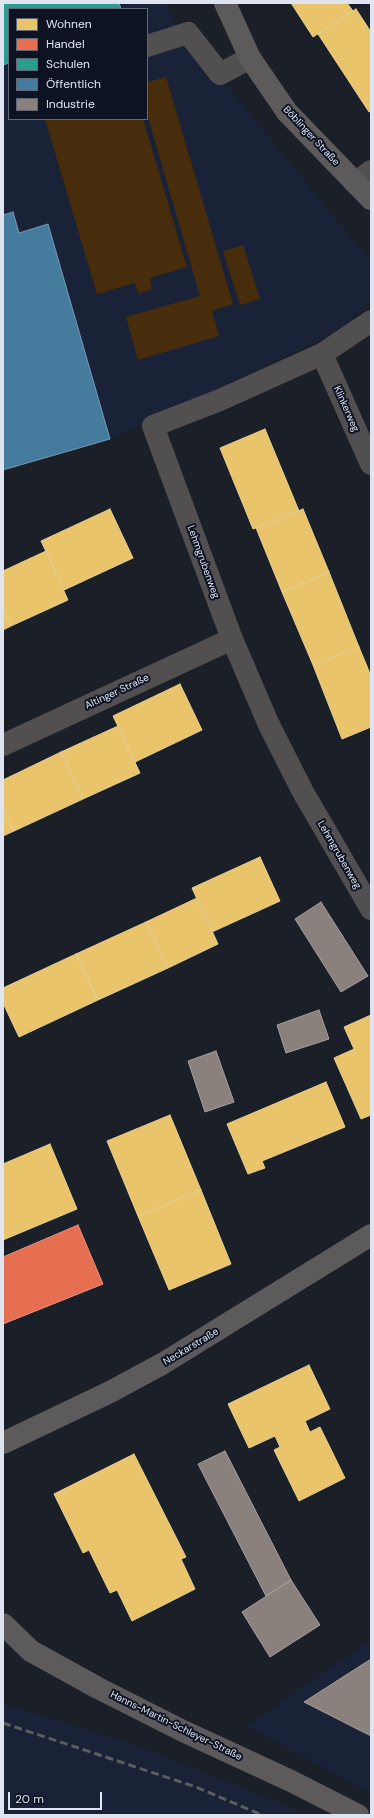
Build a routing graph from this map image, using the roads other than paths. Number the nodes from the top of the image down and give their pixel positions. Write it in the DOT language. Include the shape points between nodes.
graph roads {
  1 [pos="225,3"];
  2 [pos="148,46"];
  3 [pos="250,58"];
  4 [pos="363,177"];
  5 [pos="371,199"];
  6 [pos="371,321"];
  7 [pos="322,354"];
  8 [pos="371,464"];
  9 [pos="232,639"];
  10 [pos="3,745"];
  11 [pos="371,909"];
  12 [pos="371,1235"];
  13 [pos="3,1443"];
  14 [pos="3,1624"];
  15 [pos="358,1815"];
  1 -- 3 [label="main road, Böblinger Straße"];
  2 -- 3 [label="street" via="188,33 220,74"];
  3 -- 4 [label="main road, Böblinger Straße" via="287,112"];
  4 -- 5 [label="main road, Böblinger Straße"];
  6 -- 7 [label="street, Lehmgrubenweg"];
  7 -- 8 [label="street, Klinkerweg"];
  7 -- 9 [label="street, Lehmgrubenweg" via="220,400 153,426"];
  9 -- 10 [label="street, Altinger Straße"];
  9 -- 11 [label="street, Lehmgrubenweg" via="269,725 303,792"];
  12 -- 13 [label="main road, Neckarstraße" via="162,1364"];
  14 -- 15 [label="main road, Hanns-Martin-Schleyer-Straße" via="31,1651 98,1688 183,1731 291,1780"];
}
